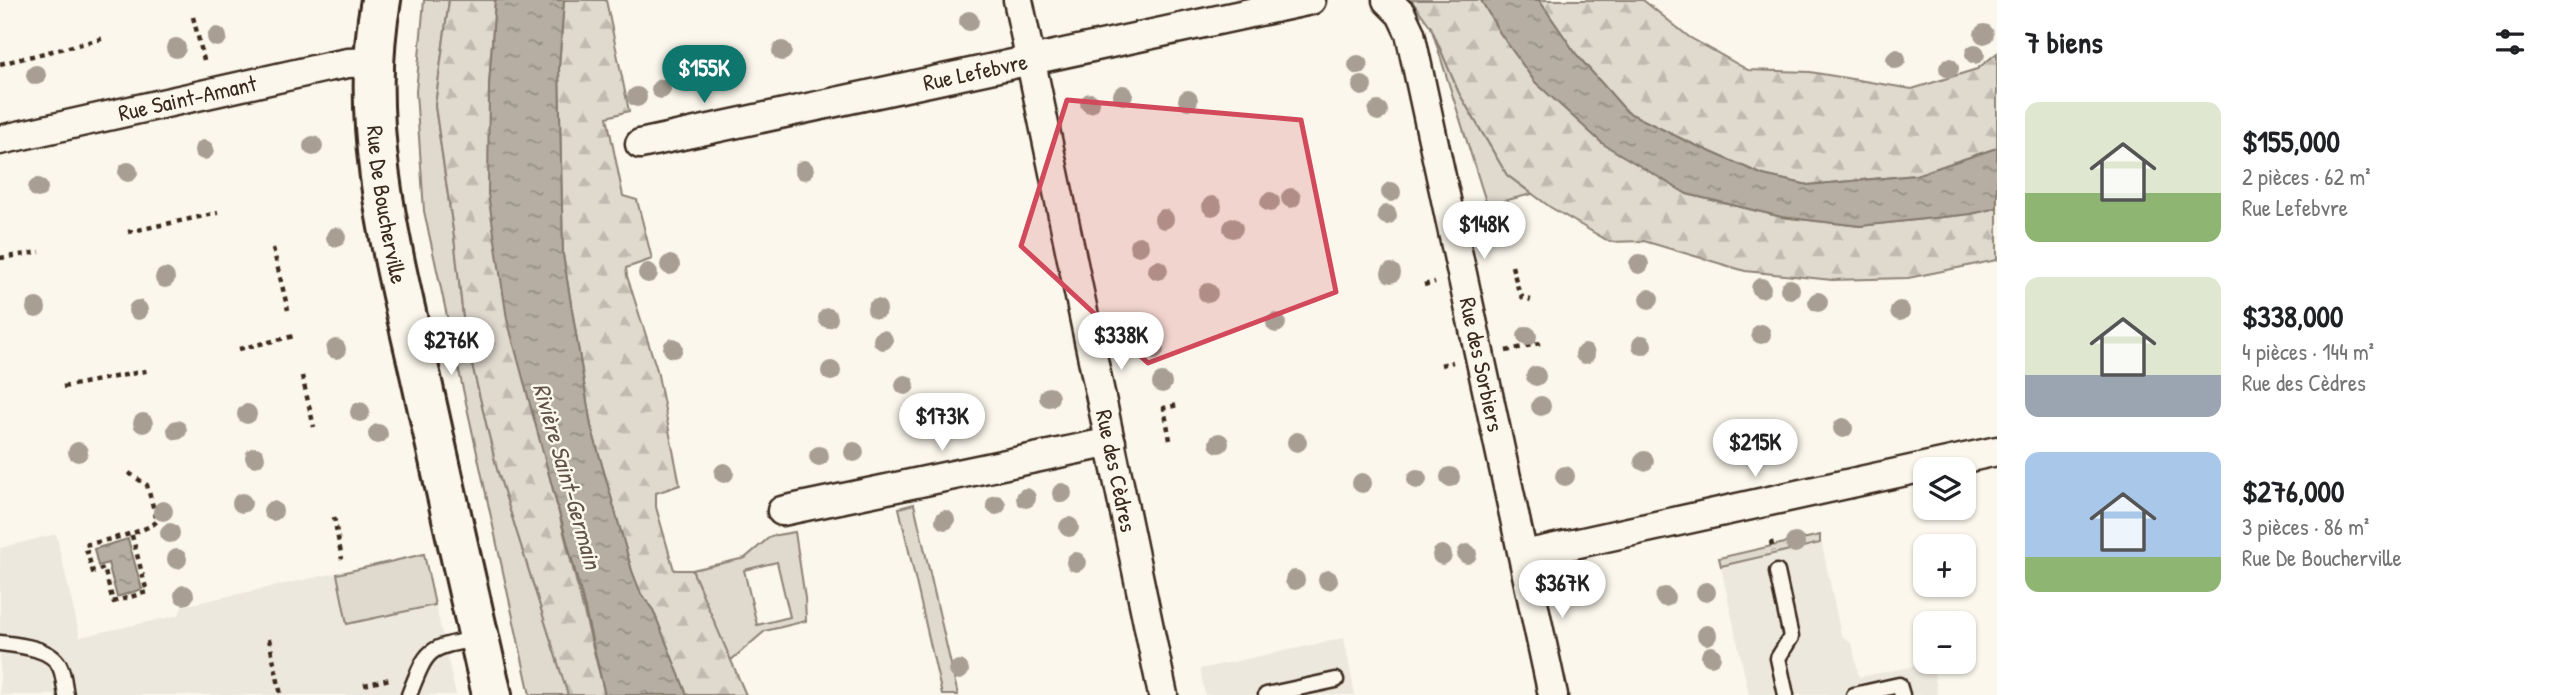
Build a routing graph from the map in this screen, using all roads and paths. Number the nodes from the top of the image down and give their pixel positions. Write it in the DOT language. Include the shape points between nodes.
graph roads {
  1 [pos="381,0"];
  2 [pos="1018,0"];
  3 [pos="1311,0"];
  4 [pos="1387,0"];
  5 [pos="193,17"];
  6 [pos="105,38"];
  7 [pos="204,60"];
  8 [pos="1030,60"];
  9 [pos="375,62"];
  10 [pos="0,64"];
  11 [pos="0,140"];
  12 [pos="640,144"];
  13 [pos="218,213"];
  14 [pos="128,232"];
  15 [pos="273,248"];
  16 [pos="40,251"];
  17 [pos="0,258"];
  18 [pos="1512,267"];
  19 [pos="1531,300"];
  20 [pos="288,310"];
  21 [pos="294,336"];
  22 [pos="239,349"];
  23 [pos="151,370"];
  24 [pos="302,376"];
  25 [pos="63,387"];
  26 [pos="1178,405"];
  27 [pos="314,427"];
  28 [pos="1170,440"];
  29 [pos="1111,442"];
  30 [pos="1997,451"];
  31 [pos="129,472"];
  32 [pos="782,511"];
  33 [pos="334,517"];
  34 [pos="131,532"];
  35 [pos="1524,555"];
  36 [pos="342,559"];
  37 [pos="1777,572"];
  38 [pos="269,639"];
  39 [pos="479,639"];
  40 [pos="0,643"];
  41 [pos="1336,680"];
  42 [pos="66,695"];
  43 [pos="281,695"];
  44 [pos="409,695"];
  45 [pos="492,695"];
  46 [pos="1163,695"];
  47 [pos="1266,695"];
  48 [pos="1553,695"];
  49 [pos="1786,695"];
  50 [pos="1854,695"];
  51 [pos="1902,695"];
  1 -- 9 [label="street, Rue De Boucherville"];
  2 -- 8 [label="street, Rue des Cèdres"];
  3 -- 8 [label="street, Rue Lefebvre"];
  4 -- 35 [label="street, Rue des Sorbiers" via="1410,33"];
  5 -- 7 [label="path"];
  6 -- 10 [label="path"];
  8 -- 12 [label="street, Rue Lefebvre"];
  8 -- 29 [label="street, Rue des Cèdres"];
  9 -- 11 [label="street, Rue Saint-Amant" via="348,62"];
  9 -- 39 [label="street, Rue De Boucherville" via="380,185"];
  13 -- 14 [label="path"];
  15 -- 20 [label="path"];
  16 -- 17 [label="path"];
  18 -- 19 [label="path" via="1519,292"];
  21 -- 22 [label="path"];
  23 -- 25 [label="path"];
  24 -- 27 [label="path"];
  26 -- 28 [label="path" via="1164,408"];
  29 -- 32 [label="street"];
  29 -- 46 [label="street, Rue des Cèdres"];
  30 -- 35 [label="street"];
  31 -- 34 [label="path" via="147,485 156,521"];
  33 -- 36 [label="path"];
  34 -- 34 [label="path" via="86,545 93,572 104,568 113,602 147,592"];
  35 -- 48 [label="street, Rue des Sorbiers"];
  37 -- 49 [label="lane" via="1791,637 1778,658"];
  38 -- 43 [label="path"];
  39 -- 44 [label="lane" via="441,645 430,652"];
  39 -- 45 [label="street, Rue De Boucherville"];
  40 -- 42 [label="lane" via="20,645 52,658 61,668"];
  41 -- 47 [label="lane"];
  50 -- 51 [label="lane" via="1899,685"];
}
